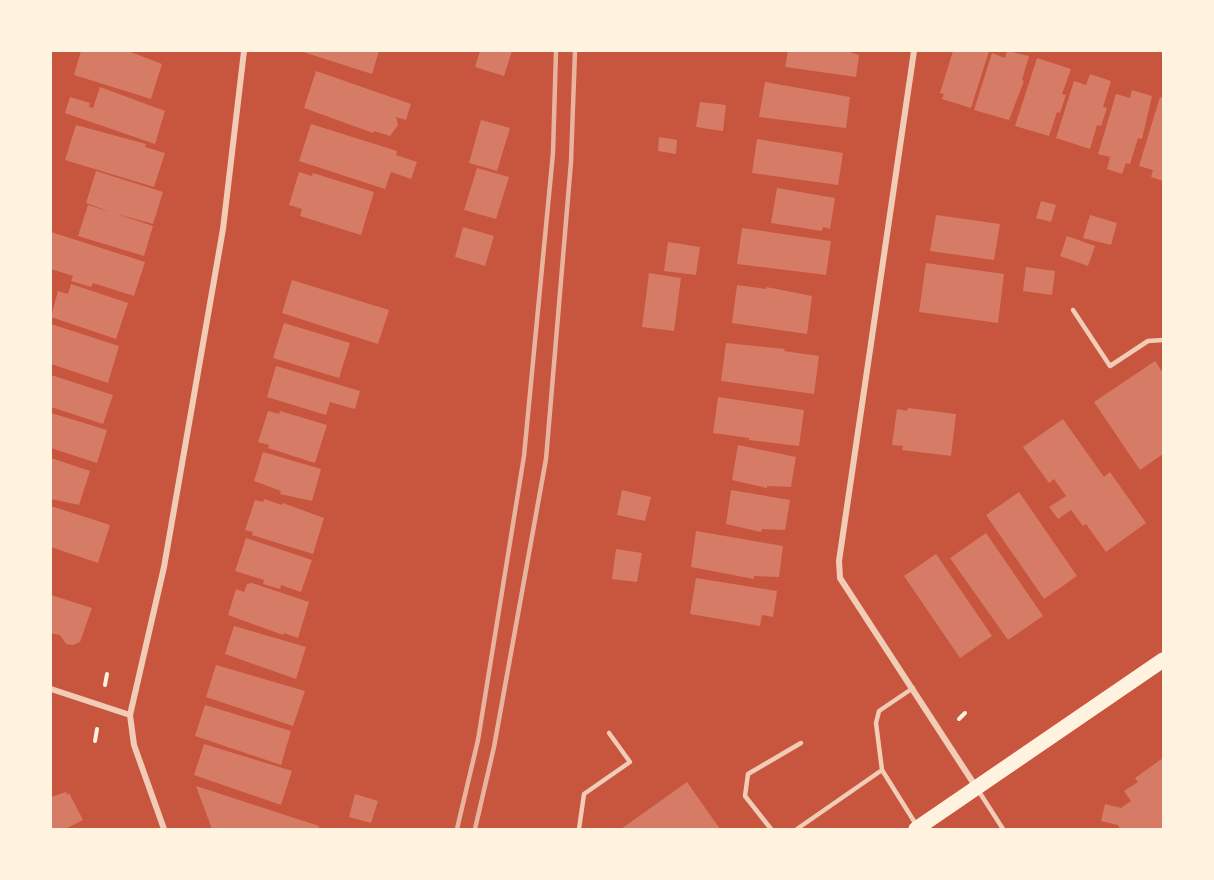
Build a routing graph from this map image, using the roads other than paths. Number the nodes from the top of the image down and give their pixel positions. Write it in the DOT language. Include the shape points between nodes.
graph roads {
  1 [pos="243,51"];
  2 [pos="914,51"];
  3 [pos="1073,310"];
  4 [pos="1163,340"];
  5 [pos="1163,660"];
  6 [pos="913,688"];
  7 [pos="51,689"];
  8 [pos="130,715"];
  9 [pos="609,733"];
  10 [pos="801,743"];
  11 [pos="882,770"];
  12 [pos="976,787"];
  13 [pos="917,828"];
  14 [pos="164,829"];
  15 [pos="579,829"];
  16 [pos="771,829"];
  17 [pos="797,829"];
  18 [pos="1003,829"];
  1 -- 8 [label="street" via="217,263 164,567"];
  2 -- 6 [label="street" via="839,561 840,578"];
  3 -- 4 [label="lane" via="1110,366 1149,341"];
  5 -- 12 [label="main road"];
  6 -- 11 [label="lane" via="879,711 876,723"];
  6 -- 12 [label="street"];
  7 -- 8 [label="street"];
  8 -- 14 [label="street" via="134,745"];
  9 -- 15 [label="lane" via="630,762 584,794"];
  10 -- 16 [label="lane" via="748,774 746,796"];
  11 -- 13 [label="lane"];
  11 -- 17 [label="lane"];
  12 -- 13 [label="main road"];
  12 -- 18 [label="lane"];
}
